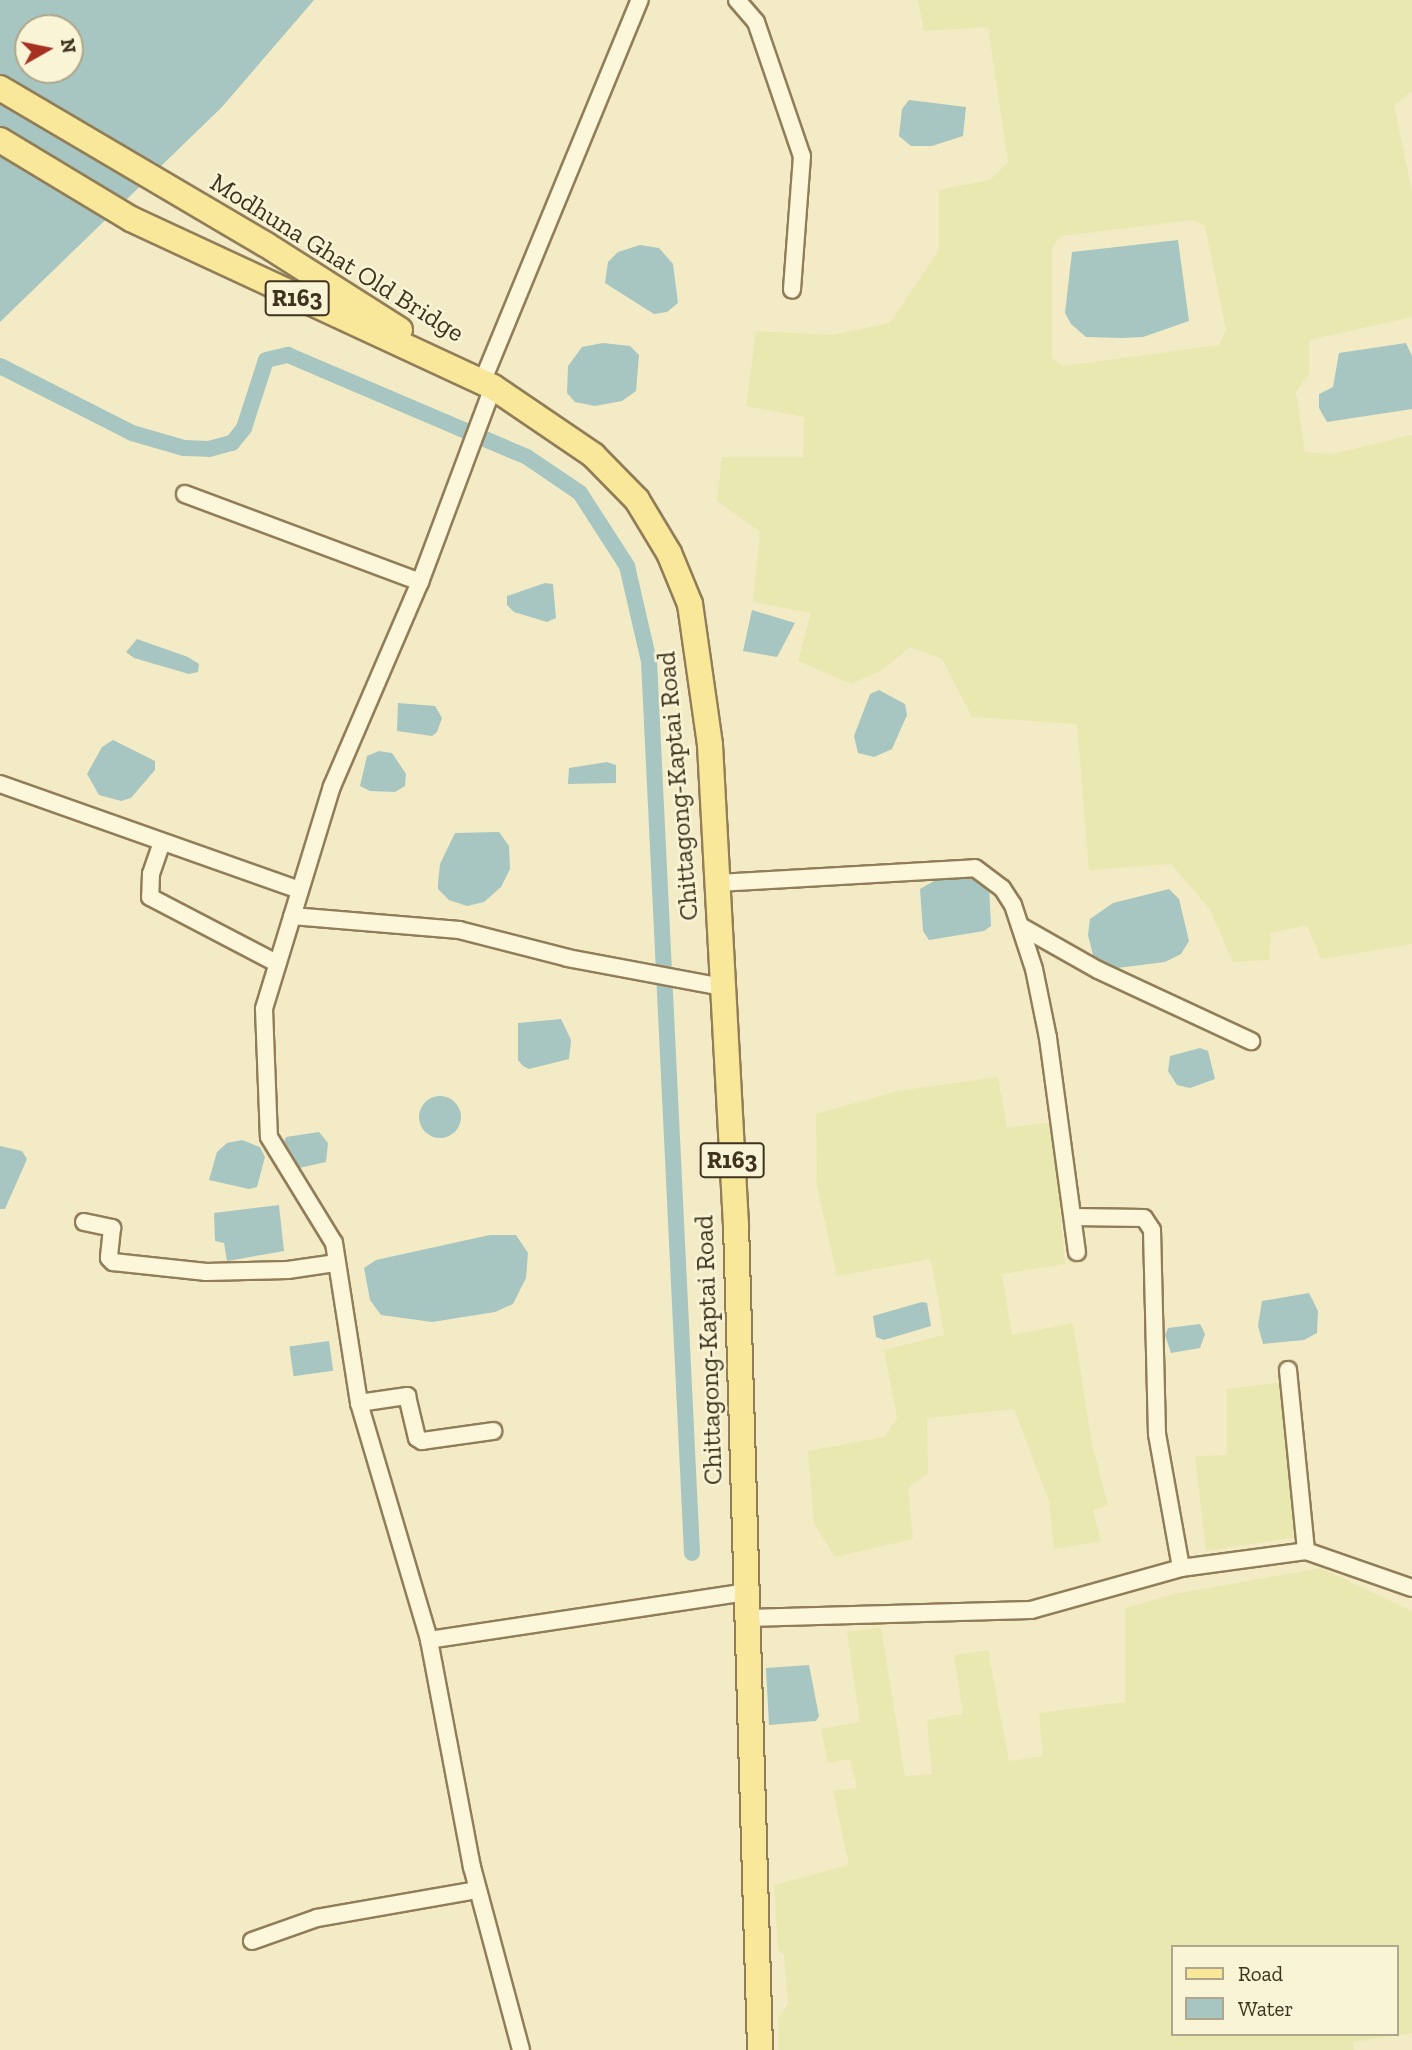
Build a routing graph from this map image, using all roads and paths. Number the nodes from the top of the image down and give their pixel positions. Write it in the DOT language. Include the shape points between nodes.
graph roads {
  1 [pos="640,0"];
  2 [pos="737,0"];
  3 [pos="0,88"];
  4 [pos="0,140"];
  5 [pos="792,290"];
  6 [pos="481,380"];
  7 [pos="185,494"];
  8 [pos="420,582"];
  9 [pos="0,784"];
  10 [pos="162,842"];
  11 [pos="718,883"];
  12 [pos="300,890"];
  13 [pos="292,916"];
  14 [pos="1021,927"];
  15 [pos="278,964"];
  16 [pos="723,987"];
  17 [pos="1251,1041"];
  18 [pos="1073,1217"];
  19 [pos="84,1222"];
  20 [pos="1077,1252"];
  21 [pos="336,1263"];
  22 [pos="1289,1370"];
  23 [pos="359,1403"];
  24 [pos="493,1431"];
  25 [pos="1306,1550"];
  26 [pos="1181,1568"];
  27 [pos="1412,1588"];
  28 [pos="746,1592"];
  29 [pos="747,1618"];
  30 [pos="429,1640"];
  31 [pos="478,1890"];
  32 [pos="252,1941"];
  33 [pos="521,2050"];
  34 [pos="760,2050"];
  1 -- 6 [label="street"];
  2 -- 5 [label="street" via="756,22 802,156"];
  3 -- 6 [label="main road, Modhuna Ghat Old Bridge / R163" via="265,244"];
  4 -- 6 [label="main road, R163" via="131,219"];
  6 -- 8 [label="street"];
  6 -- 11 [label="main road, Chittagong-Kaptai Road / R163" via="593,455 637,500 669,553 690,604 702,677"];
  7 -- 8 [label="street"];
  8 -- 12 [label="street" via="332,786"];
  9 -- 10 [label="street"];
  10 -- 12 [label="street"];
  10 -- 15 [label="street" via="151,874 150,897"];
  11 -- 14 [label="street" via="975,868 1002,888"];
  11 -- 16 [label="main road, Chittagong-Kaptai Road / R163"];
  12 -- 13 [label="street"];
  13 -- 15 [label="street"];
  13 -- 16 [label="street" via="459,930 568,958"];
  14 -- 17 [label="street" via="1098,970"];
  14 -- 18 [label="street" via="1048,1038"];
  15 -- 21 [label="street" via="264,1009 269,1137 325,1224"];
  16 -- 28 [label="main road, Chittagong-Kaptai Road / R163" via="736,1225"];
  18 -- 20 [label="street"];
  18 -- 26 [label="street" via="1144,1219 1152,1230 1157,1434"];
  19 -- 21 [label="street" via="112,1228 109,1258 113,1262 206,1272 288,1270"];
  21 -- 23 [label="street"];
  22 -- 25 [label="street"];
  23 -- 24 [label="street" via="408,1395 417,1438 422,1441"];
  23 -- 30 [label="street"];
  25 -- 26 [label="street"];
  25 -- 27 [label="street"];
  26 -- 29 [label="street" via="1031,1610"];
  28 -- 29 [label="main road, Chittagong-Kaptai Road / R163"];
  28 -- 30 [label="street"];
  29 -- 34 [label="main road, Chittagong-Kaptai Road / R163"];
  30 -- 31 [label="street"];
  31 -- 32 [label="street" via="317,1918"];
  31 -- 33 [label="street"];
}
